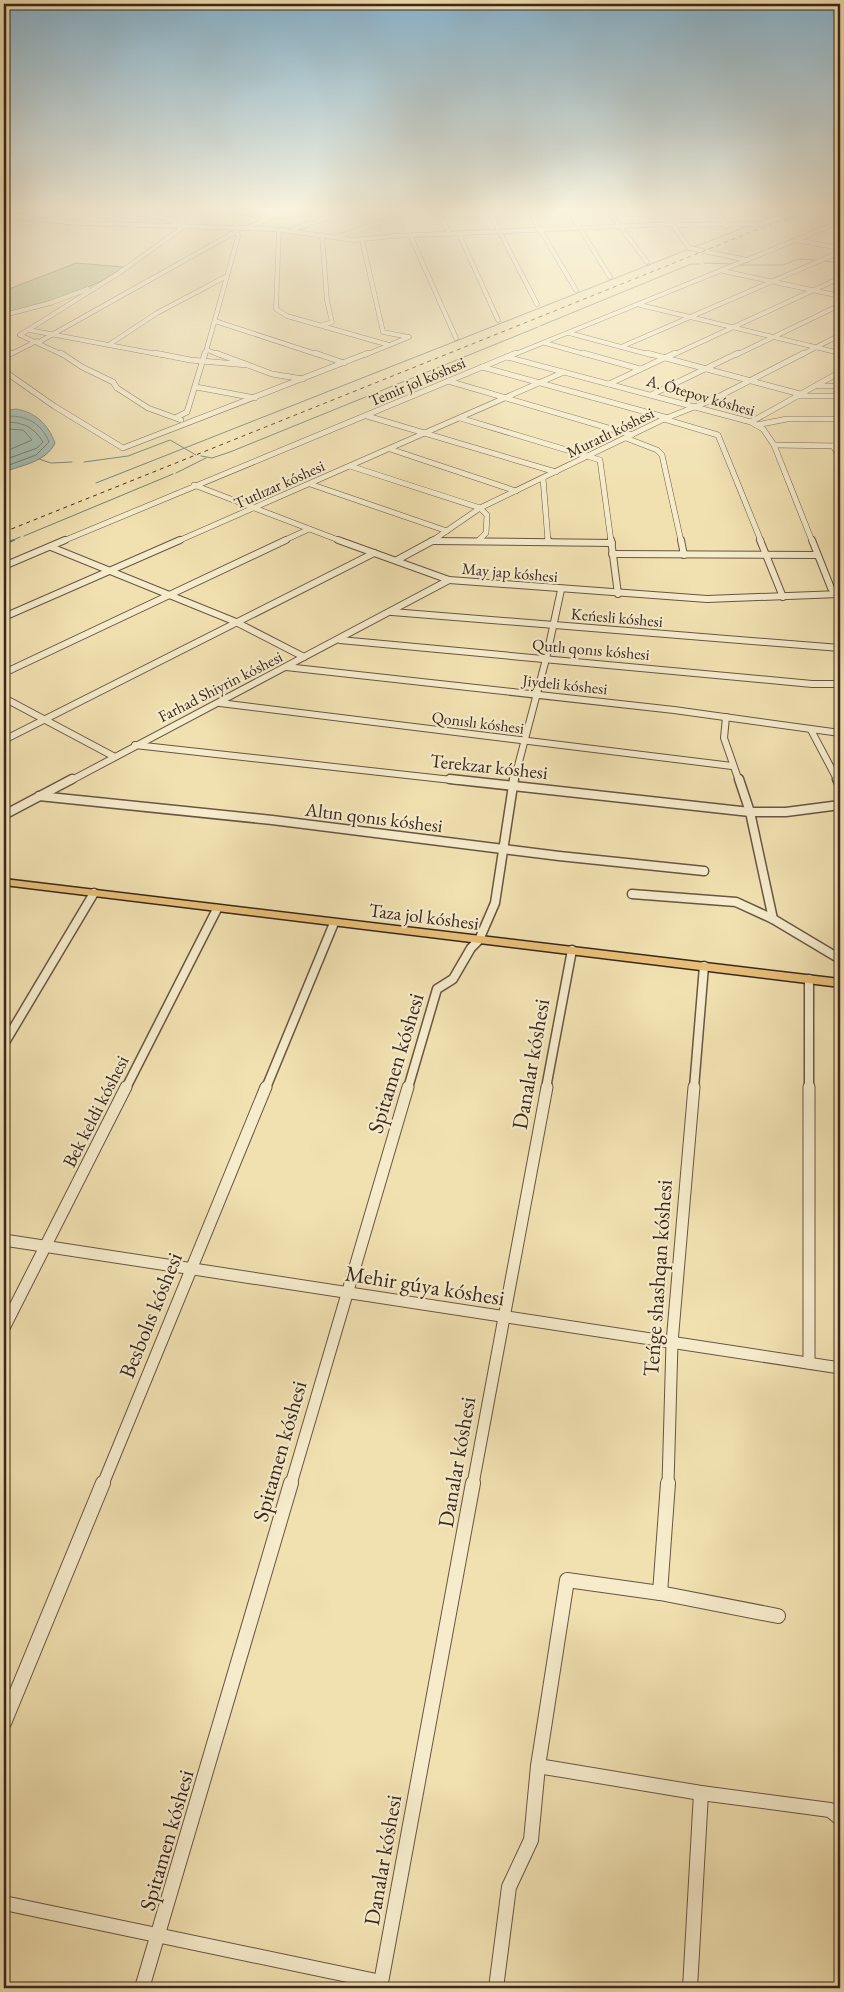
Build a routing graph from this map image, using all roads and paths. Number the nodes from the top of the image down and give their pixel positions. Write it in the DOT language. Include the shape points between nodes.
graph roads {
  1 [pos="53,302"];
  2 [pos="76,302"];
  3 [pos="109,302"];
  4 [pos="178,302"];
  5 [pos="219,302"];
  6 [pos="276,302"];
  7 [pos="327,302"];
  8 [pos="376,302"];
  9 [pos="440,302"];
  10 [pos="490,302"];
  11 [pos="645,302"];
  12 [pos="725,302"];
  13 [pos="787,302"];
  14 [pos="640,304"];
  15 [pos="840,305"];
  16 [pos="4,314"];
  17 [pos="690,317"];
  18 [pos="498,320"];
  19 [pos="215,321"];
  20 [pos="321,325"];
  21 [pos="732,327"];
  22 [pos="29,330"];
  23 [pos="569,333"];
  24 [pos="54,335"];
  25 [pos="840,335"];
  26 [pos="775,336"];
  27 [pos="456,338"];
  28 [pos="38,342"];
  29 [pos="545,343"];
  30 [pos="110,344"];
  31 [pos="389,345"];
  32 [pos="621,347"];
  33 [pos="818,347"];
  34 [pos="206,350"];
  35 [pos="840,352"];
  36 [pos="4,357"];
  37 [pos="507,357"];
  38 [pos="664,358"];
  39 [pos="202,360"];
  40 [pos="344,363"];
  41 [pos="248,365"];
  42 [pos="482,367"];
  43 [pos="640,368"];
  44 [pos="707,370"];
  45 [pos="4,371"];
  46 [pos="564,372"];
  47 [pos="840,372"];
  48 [pos="303,379"];
  49 [pos="448,381"];
  50 [pos="750,381"];
  51 [pos="538,382"];
  52 [pos="609,384"];
  53 [pos="816,386"];
  54 [pos="840,386"];
  55 [pos="196,387"];
  56 [pos="651,395"];
  57 [pos="798,395"];
  58 [pos="505,396"];
  59 [pos="840,396"];
  60 [pos="256,398"];
  61 [pos="693,408"];
  62 [pos="367,416"];
  63 [pos="177,417"];
  64 [pos="460,418"];
  65 [pos="666,419"];
  66 [pos="840,419"];
  67 [pos="754,423"];
  68 [pos="185,424"];
  69 [pos="426,433"];
  70 [pos="629,436"];
  71 [pos="774,445"];
  72 [pos="833,446"];
  73 [pos="840,446"];
  74 [pos="390,448"];
  75 [pos="588,456"];
  76 [pos="840,457"];
  77 [pos="350,466"];
  78 [pos="556,472"];
  79 [pos="543,478"];
  80 [pos="310,484"];
  81 [pos="194,485"];
  82 [pos="516,491"];
  83 [pos="480,508"];
  84 [pos="253,509"];
  85 [pos="309,529"];
  86 [pos="447,531"];
  87 [pos="432,541"];
  88 [pos="478,541"];
  89 [pos="548,542"];
  90 [pos="612,543"];
  91 [pos="51,546"];
  92 [pos="374,552"];
  93 [pos="612,554"];
  94 [pos="684,555"];
  95 [pos="817,555"];
  96 [pos="767,556"];
  97 [pos="396,560"];
  98 [pos="4,566"];
  99 [pos="110,571"];
  100 [pos="449,580"];
  101 [pos="561,590"];
  102 [pos="618,594"];
  103 [pos="170,595"];
  104 [pos="839,596"];
  105 [pos="782,597"];
  106 [pos="392,612"];
  107 [pos="4,617"];
  108 [pos="236,622"];
  109 [pos="554,625"];
  110 [pos="339,640"];
  111 [pos="840,648"];
  112 [pos="304,657"];
  113 [pos="546,659"];
  114 [pos="286,667"];
  115 [pos="4,673"];
  116 [pos="840,684"];
  117 [pos="536,694"];
  118 [pos="4,698"];
  119 [pos="220,703"];
  120 [pos="726,717"];
  121 [pos="44,720"];
  122 [pos="811,730"];
  123 [pos="840,733"];
  124 [pos="4,740"];
  125 [pos="524,741"];
  126 [pos="135,745"];
  127 [pos="113,756"];
  128 [pos="732,766"];
  129 [pos="512,784"];
  130 [pos="840,785"];
  131 [pos="39,796"];
  132 [pos="840,805"];
  133 [pos="750,812"];
  134 [pos="4,815"];
  135 [pos="502,849"];
  136 [pos="704,871"];
  137 [pos="4,882"];
  138 [pos="94,893"];
  139 [pos="632,894"];
  140 [pos="217,909"];
  141 [pos="773,919"];
  142 [pos="334,923"];
  143 [pos="479,940"];
  144 [pos="572,950"];
  145 [pos="840,960"];
  146 [pos="704,966"];
  147 [pos="809,979"];
  148 [pos="840,983"];
  149 [pos="4,1044"];
  150 [pos="4,1240"];
  151 [pos="46,1246"];
  152 [pos="190,1270"];
  153 [pos="347,1294"];
  154 [pos="504,1318"];
  155 [pos="4,1328"];
  156 [pos="672,1343"];
  157 [pos="809,1363"];
  158 [pos="840,1368"];
  159 [pos="660,1593"];
  160 [pos="778,1616"];
  161 [pos="4,1722"];
  162 [pos="538,1766"];
  163 [pos="701,1793"];
  164 [pos="840,1818"];
  165 [pos="4,1902"];
  166 [pos="158,1936"];
  167 [pos="380,1985"];
  168 [pos="142,1988"];
  169 [pos="496,1988"];
  170 [pos="690,1988"];
  1 -- 16 [label="street"];
  2 -- 22 [label="street"];
  3 -- 24 [label="street"];
  4 -- 30 [label="street"];
  5 -- 19 [label="street"];
  6 -- 20 [label="street" via="276,309 287,316"];
  7 -- 20 [label="street" via="332,322"];
  8 -- 31 [label="street" via="383,332 409,337"];
  9 -- 27 [label="street"];
  10 -- 18 [label="street"];
  11 -- 14 [label="street, Temir jol kóshesi"];
  12 -- 17 [label="street"];
  13 -- 21 [label="street"];
  14 -- 17 [label="street"];
  14 -- 23 [label="street, Temir jol kóshesi"];
  15 -- 26 [label="street"];
  17 -- 21 [label="street"];
  17 -- 32 [label="street"];
  19 -- 34 [label="street"];
  19 -- 40 [label="street"];
  20 -- 31 [label="street"];
  21 -- 26 [label="street"];
  21 -- 38 [label="street"];
  22 -- 24 [label="street"];
  22 -- 28 [label="street" via="20,335"];
  23 -- 29 [label="street, Temir jol kóshesi"];
  23 -- 32 [label="street"];
  24 -- 28 [label="street"];
  24 -- 30 [label="street"];
  25 -- 33 [label="street, Muratlı kóshesi"];
  26 -- 33 [label="street"];
  26 -- 44 [label="street"];
  28 -- 36 [label="street"];
  28 -- 63 [label="street" via="113,382 148,408"];
  29 -- 37 [label="street, Temir jol kóshesi"];
  29 -- 43 [label="street"];
  30 -- 39 [label="street"];
  31 -- 40 [label="street"];
  32 -- 38 [label="street"];
  33 -- 35 [label="street"];
  33 -- 50 [label="street, Muratlı kóshesi"];
  34 -- 39 [label="street"];
  34 -- 41 [label="street"];
  37 -- 42 [label="street, Temir jol kóshesi"];
  37 -- 46 [label="street, A. Ótepov kóshesi"];
  38 -- 43 [label="street"];
  38 -- 44 [label="street"];
  39 -- 41 [label="street"];
  39 -- 55 [label="street"];
  40 -- 48 [label="street"];
  41 -- 48 [label="street" via="272,374"];
  42 -- 49 [label="street, Temir jol kóshesi"];
  42 -- 51 [label="street"];
  43 -- 52 [label="street"];
  44 -- 50 [label="street"];
  44 -- 56 [label="street"];
  45 -- 68 [label="street" via="123,448"];
  46 -- 51 [label="street, Tutlızar kóshesi"];
  46 -- 52 [label="street, A. Ótepov kóshesi"];
  47 -- 53 [label="street"];
  48 -- 60 [label="street"];
  49 -- 58 [label="street"];
  49 -- 62 [label="street, Temir jol kóshesi"];
  50 -- 57 [label="street"];
  50 -- 61 [label="street, Muratlı kóshesi"];
  51 -- 58 [label="street, Tutlızar kóshesi"];
  51 -- 65 [label="street"];
  52 -- 56 [label="street, A. Ótepov kóshesi"];
  53 -- 54 [label="street"];
  53 -- 57 [label="street"];
  55 -- 60 [label="street"];
  55 -- 63 [label="street" via="187,412"];
  56 -- 61 [label="street, A. Ótepov kóshesi"];
  57 -- 59 [label="street"];
  57 -- 67 [label="street"];
  58 -- 64 [label="street, Tutlızar kóshesi"];
  58 -- 70 [label="street"];
  60 -- 68 [label="street"];
  61 -- 65 [label="street, Muratlı kóshesi"];
  61 -- 67 [label="street, A. Ótepov kóshesi"];
  62 -- 69 [label="street"];
  62 -- 81 [label="street, Temir jol kóshesi"];
  63 -- 68 [label="street"];
  64 -- 69 [label="street, Tutlızar kóshesi"];
  64 -- 75 [label="street"];
  65 -- 70 [label="street, Muratlı kóshesi"];
  65 -- 96 [label="street" via="718,435"];
  66 -- 67 [label="street"];
  67 -- 71 [label="street, A. Ótepov kóshesi" via="764,429"];
  69 -- 74 [label="street, Tutlızar kóshesi"];
  69 -- 78 [label="street"];
  70 -- 75 [label="street, Muratlı kóshesi"];
  70 -- 94 [label="street" via="662,455"];
  71 -- 72 [label="street"];
  71 -- 95 [label="street, A. Ótepov kóshesi"];
  72 -- 73 [label="street"];
  72 -- 76 [label="street"];
  74 -- 77 [label="street, Tutlızar kóshesi"];
  74 -- 82 [label="street"];
  75 -- 78 [label="street, Muratlı kóshesi"];
  75 -- 90 [label="street" via="600,460"];
  77 -- 80 [label="street, Tutlızar kóshesi"];
  77 -- 83 [label="street"];
  78 -- 79 [label="street, Muratlı kóshesi"];
  79 -- 82 [label="street, Muratlı kóshesi"];
  79 -- 89 [label="street"];
  80 -- 84 [label="street, Tutlızar kóshesi"];
  80 -- 86 [label="street"];
  81 -- 84 [label="street, May jap kóshesi"];
  81 -- 91 [label="street, Temir jol kóshesi"];
  82 -- 83 [label="street, Muratlı kóshesi"];
  83 -- 86 [label="street, Muratlı kóshesi"];
  83 -- 88 [label="street" via="487,516 486,533"];
  84 -- 85 [label="street, May jap kóshesi"];
  84 -- 99 [label="street, Tutlızar kóshesi"];
  85 -- 92 [label="street, May jap kóshesi"];
  85 -- 103 [label="street"];
  86 -- 87 [label="street, Muratlı kóshesi"];
  87 -- 88 [label="street"];
  87 -- 97 [label="street, Muratlı kóshesi"];
  88 -- 89 [label="street"];
  89 -- 90 [label="street"];
  90 -- 93 [label="street"];
  91 -- 98 [label="street, Temir jol kóshesi"];
  91 -- 99 [label="street"];
  92 -- 97 [label="street, May jap kóshesi"];
  92 -- 108 [label="street"];
  93 -- 94 [label="street"];
  93 -- 102 [label="street"];
  94 -- 96 [label="street"];
  95 -- 96 [label="street"];
  95 -- 104 [label="street, A. Ótepov kóshesi" via="831,588"];
  96 -- 105 [label="street"];
  97 -- 100 [label="street, May jap kóshesi"];
  99 -- 103 [label="street"];
  99 -- 107 [label="street, Tutlızar kóshesi"];
  100 -- 101 [label="street, May jap kóshesi"];
  100 -- 106 [label="street, Farhad Shiyrin kóshesi"];
  101 -- 102 [label="street, May jap kóshesi"];
  101 -- 109 [label="street, Spitamen kóshesi"];
  102 -- 105 [label="street, May jap kóshesi" via="706,599"];
  103 -- 108 [label="street"];
  103 -- 115 [label="street"];
  104 -- 105 [label="street, May jap kóshesi"];
  106 -- 109 [label="street, Keńesli kóshesi"];
  106 -- 110 [label="street, Farhad Shiyrin kóshesi"];
  108 -- 112 [label="street"];
  108 -- 121 [label="street"];
  109 -- 111 [label="street, Keńesli kóshesi"];
  109 -- 113 [label="street, Spitamen kóshesi"];
  110 -- 112 [label="street, Farhad Shiyrin kóshesi"];
  110 -- 113 [label="street, Qutlı qonıs kóshesi"];
  112 -- 114 [label="street, Farhad Shiyrin kóshesi"];
  113 -- 116 [label="street, Qutlı qonıs kóshesi"];
  113 -- 117 [label="street, Spitamen kóshesi"];
  114 -- 117 [label="street, Jiydeli kóshesi"];
  114 -- 119 [label="street, Farhad Shiyrin kóshesi"];
  117 -- 120 [label="street, Jiydeli kóshesi"];
  117 -- 125 [label="street, Spitamen kóshesi"];
  118 -- 121 [label="street"];
  119 -- 125 [label="street, Qonıslı kóshesi"];
  119 -- 126 [label="street, Farhad Shiyrin kóshesi"];
  120 -- 122 [label="street, Jiydeli kóshesi"];
  120 -- 128 [label="street" via="724,738"];
  121 -- 124 [label="street"];
  121 -- 127 [label="street"];
  122 -- 123 [label="street, Jiydeli kóshesi"];
  122 -- 130 [label="street"];
  125 -- 128 [label="street, Qonıslı kóshesi"];
  125 -- 129 [label="street, Spitamen kóshesi"];
  126 -- 127 [label="street, Farhad Shiyrin kóshesi"];
  126 -- 129 [label="street, Terekzar kóshesi"];
  127 -- 131 [label="street, Farhad Shiyrin kóshesi"];
  128 -- 133 [label="street"];
  129 -- 133 [label="street, Terekzar kóshesi"];
  129 -- 135 [label="street, Spitamen kóshesi"];
  131 -- 134 [label="street, Farhad Shiyrin kóshesi"];
  131 -- 135 [label="street, Altın qonıs kóshesi" via="272,820"];
  132 -- 133 [label="street, Terekzar kóshesi" via="786,812"];
  133 -- 141 [label="street"];
  135 -- 136 [label="street, Altın qonıs kóshesi"];
  135 -- 143 [label="street, Spitamen kóshesi" via="496,903"];
  137 -- 138 [label="main road, Taza jol kóshesi"];
  138 -- 140 [label="main road, Taza jol kóshesi"];
  138 -- 149 [label="street"];
  139 -- 141 [label="street" via="736,902"];
  140 -- 142 [label="main road, Taza jol kóshesi"];
  140 -- 151 [label="street, Bek keldi kóshesi"];
  141 -- 145 [label="street"];
  142 -- 143 [label="main road, Taza jol kóshesi"];
  142 -- 152 [label="street, Besbolıs kóshesi"];
  143 -- 144 [label="main road, Taza jol kóshesi"];
  143 -- 153 [label="street, Spitamen kóshesi" via="454,979 438,989"];
  144 -- 146 [label="main road, Taza jol kóshesi"];
  144 -- 154 [label="street, Danalar kóshesi"];
  146 -- 147 [label="main road, Taza jol kóshesi"];
  146 -- 156 [label="street, Teńge shashqan kóshesi"];
  147 -- 148 [label="main road, Taza jol kóshesi"];
  147 -- 157 [label="street"];
  150 -- 151 [label="street, Mehir gúyа kóshesi"];
  151 -- 152 [label="street, Mehir gúyа kóshesi"];
  151 -- 155 [label="street, Bek keldi kóshesi"];
  152 -- 153 [label="street, Mehir gúyа kóshesi"];
  152 -- 161 [label="street, Besbolıs kóshesi"];
  153 -- 154 [label="street, Mehir gúyа kóshesi"];
  153 -- 166 [label="street, Spitamen kóshesi"];
  154 -- 156 [label="street, Mehir gúyа kóshesi"];
  154 -- 167 [label="street, Danalar kóshesi"];
  156 -- 157 [label="street, Mehir gúyа kóshesi"];
  156 -- 159 [label="street, Teńge shashqan kóshesi" via="669,1464"];
  157 -- 158 [label="street, Mehir gúyа kóshesi"];
  159 -- 160 [label="street"];
  159 -- 162 [label="street" via="567,1580"];
  162 -- 163 [label="street"];
  162 -- 169 [label="street" via="531,1840 509,1887"];
  163 -- 164 [label="street" via="830,1810"];
  163 -- 170 [label="street"];
  165 -- 166 [label="street, Danalar kóshesi"];
  166 -- 167 [label="street, Danalar kóshesi"];
  166 -- 168 [label="street, Spitamen kóshesi"];
}
